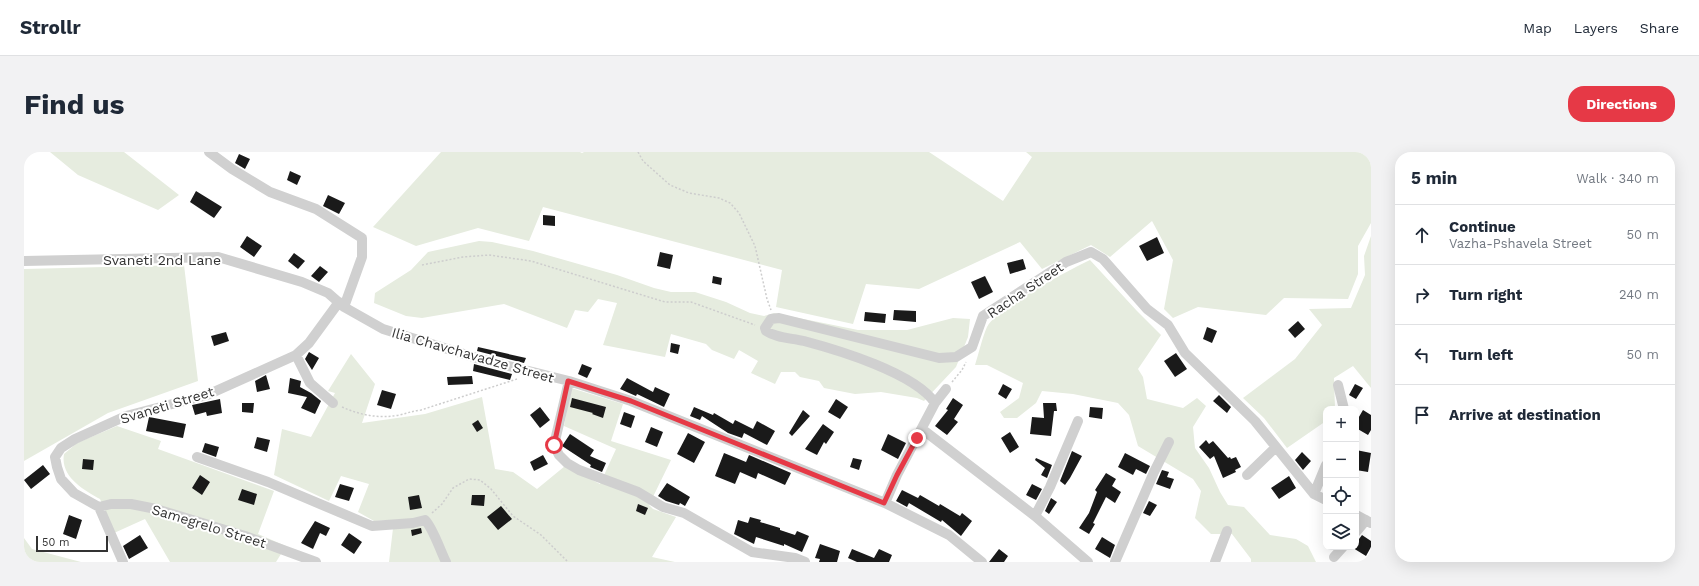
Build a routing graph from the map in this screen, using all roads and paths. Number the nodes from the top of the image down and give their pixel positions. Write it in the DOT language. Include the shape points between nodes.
graph roads {
  1 [pos="209,152"];
  2 [pos="638,152"];
  3 [pos="24,261"];
  4 [pos="422,265"];
  5 [pos="342,305"];
  6 [pos="779,318"];
  7 [pos="765,328"];
  8 [pos="972,347"];
  9 [pos="296,355"];
  10 [pos="529,371"];
  11 [pos="568,381"];
  12 [pos="1338,385"];
  13 [pos="946,389"];
  14 [pos="333,402"];
  15 [pos="935,403"];
  16 [pos="1343,406"];
  17 [pos="1078,421"];
  18 [pos="922,429"];
  19 [pos="1169,442"];
  20 [pos="1276,447"];
  21 [pos="197,457"];
  22 [pos="1323,472"];
  23 [pos="1247,475"];
  24 [pos="1314,494"];
  25 [pos="1323,498"];
  26 [pos="884,503"];
  27 [pos="99,507"];
  28 [pos="1035,516"];
  29 [pos="1359,516"];
  30 [pos="425,520"];
  31 [pos="1369,521"];
  32 [pos="1359,529"];
  33 [pos="1227,530"];
  34 [pos="1340,550"];
  35 [pos="1334,557"];
  36 [pos="123,562"];
  37 [pos="316,562"];
  38 [pos="446,562"];
  39 [pos="568,562"];
  40 [pos="805,562"];
  41 [pos="982,562"];
  42 [pos="1088,562"];
  43 [pos="1115,562"];
  44 [pos="1215,562"];
  1 -- 5 [label="street, Svaneti Street" via="270,192 316,210 362,238 362,257"];
  2 -- 6 [label="path" via="643,161 670,185 690,193 719,198 730,203 739,213 755,246 770,308"];
  3 -- 5 [label="street, Svaneti 2nd Lane" via="218,257 302,282 328,293"];
  4 -- 7 [label="path" via="489,255 531,261 665,302 692,302"];
  5 -- 9 [label="street, Svaneti Street"];
  5 -- 10 [label="street, Ilia Chavchavadze Street" via="383,329 480,359"];
  6 -- 7 [label="street" via="771,320"];
  6 -- 8 [label="street" via="939,358 956,357"];
  7 -- 15 [label="street" via="771,335 840,351 877,366 915,384 929,394"];
  8 -- 13 [label="path" via="962,370"];
  8 -- 20 [label="street, Racha Street" via="983,316 1066,262 1091,252 1102,259 1147,309 1168,325 1185,353 1255,421"];
  9 -- 14 [label="street" via="310,383"];
  9 -- 27 [label="street, Svaneti Street" via="207,395 126,416 61,448 55,457 61,479 74,493"];
  10 -- 11 [label="street, Ilia Chavchavadze Street"];
  10 -- 14 [label="path" via="518,379 398,415 377,417 358,413"];
  11 -- 26 [label="street, Ilia Chavchavadze Street" via="631,401"];
  11 -- 40 [label="street" via="554,445 567,463 684,514 752,552 795,558"];
  12 -- 16 [label="street"];
  13 -- 15 [label="street"];
  15 -- 18 [label="street"];
  17 -- 28 [label="street"];
  18 -- 26 [label="street"];
  18 -- 28 [label="street"];
  19 -- 43 [label="street"];
  20 -- 23 [label="street"];
  20 -- 24 [label="street, Racha Street"];
  21 -- 30 [label="street" via="268,482 372,526"];
  22 -- 24 [label="street"];
  24 -- 25 [label="street, Racha Street"];
  26 -- 41 [label="street, Ilia Chavchavadze Street" via="949,535"];
  27 -- 36 [label="street"];
  27 -- 37 [label="street, Samegrelo Street" via="131,504 156,509 245,536"];
  28 -- 42 [label="street"];
  29 -- 31 [label="street"];
  30 -- 38 [label="street" via="430,525"];
  30 -- 39 [label="path" via="442,504 453,488 469,479 480,480 491,488 514,516 541,535"];
  31 -- 32 [label="street"];
  33 -- 44 [label="street"];
  34 -- 35 [label="street"];
}
